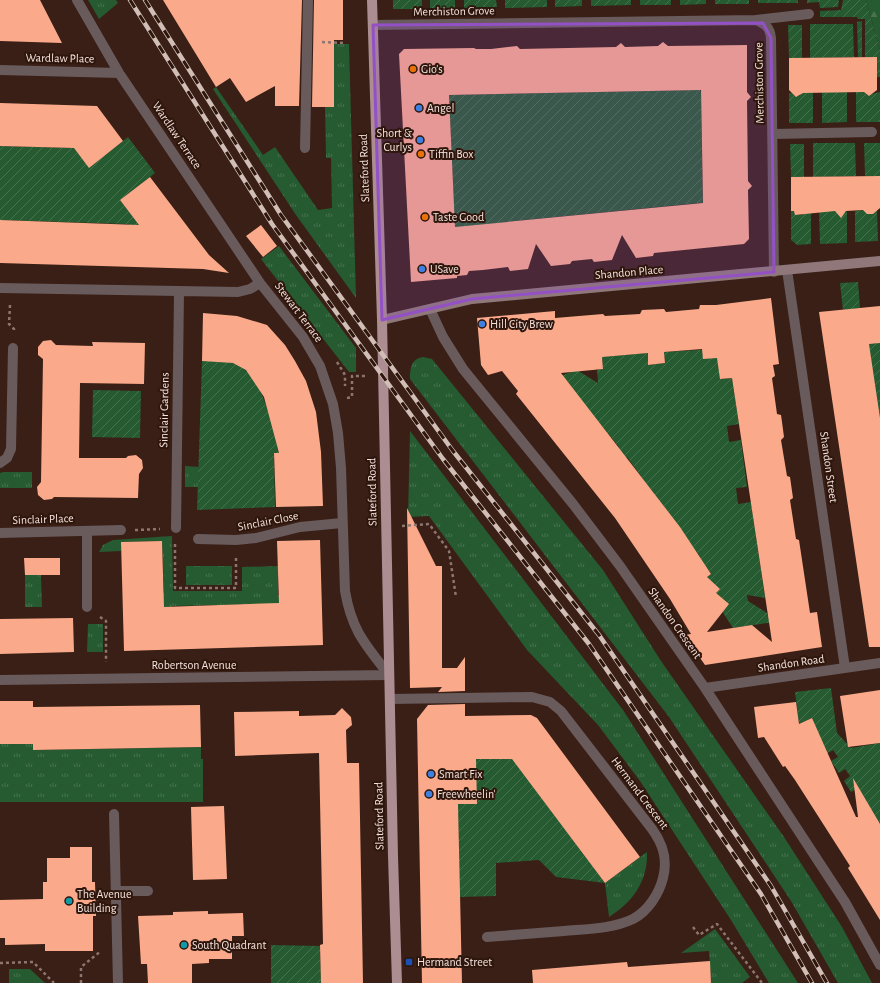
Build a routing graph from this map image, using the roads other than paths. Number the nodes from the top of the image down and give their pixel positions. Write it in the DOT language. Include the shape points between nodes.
graph roads {
  1 [pos="77,0"];
  2 [pos="308,0"];
  3 [pos="372,0"];
  4 [pos="809,14"];
  5 [pos="756,20"];
  6 [pos="373,25"];
  7 [pos="0,70"];
  8 [pos="119,73"];
  9 [pos="872,132"];
  10 [pos="773,134"];
  11 [pos="305,148"];
  12 [pos="880,261"];
  13 [pos="787,270"];
  14 [pos="774,272"];
  15 [pos="260,283"];
  16 [pos="0,288"];
  17 [pos="179,292"];
  18 [pos="430,309"];
  19 [pos="382,323"];
  20 [pos="13,348"];
  21 [pos="0,463"];
  22 [pos="342,523"];
  23 [pos="176,528"];
  24 [pos="121,530"];
  25 [pos="87,531"];
  26 [pos="0,533"];
  27 [pos="198,540"];
  28 [pos="87,608"];
  29 [pos="880,663"];
  30 [pos="846,668"];
  31 [pos="389,676"];
  32 [pos="0,680"];
  33 [pos="705,688"];
  34 [pos="390,699"];
  35 [pos="114,814"];
  36 [pos="116,891"];
  37 [pos="148,892"];
  38 [pos="488,937"];
  39 [pos="880,965"];
  40 [pos="118,983"];
  41 [pos="397,983"];
  1 -- 8 [label="street, Wardlaw Terrace"];
  2 -- 11 [label="street"];
  3 -- 6 [label="main road, Slateford Road"];
  4 -- 5 [label="street"];
  5 -- 6 [label="street, Merchiston Grove"];
  5 -- 10 [label="street, Merchiston Grove" via="767,26 771,38"];
  6 -- 19 [label="main road, Slateford Road"];
  7 -- 8 [label="street, Wardlaw Place"];
  8 -- 15 [label="street, Wardlaw Terrace"];
  9 -- 10 [label="street"];
  10 -- 14 [label="street, Merchiston Grove"];
  12 -- 13 [label="street, Shandon Place"];
  13 -- 14 [label="street, Shandon Place"];
  13 -- 30 [label="street, Shandon Street"];
  14 -- 18 [label="street, Shandon Place" via="472,299"];
  15 -- 17 [label="street, Stewart Terrace" via="238,292"];
  15 -- 22 [label="street, Stewart Terrace" via="303,337 328,384 338,433"];
  16 -- 17 [label="street, Stewart Terrace"];
  17 -- 23 [label="street, Sinclair Gardens"];
  18 -- 19 [label="street, Shandon Place"];
  18 -- 33 [label="street, Shandon Crescent" via="443,337 463,369 573,504 620,566"];
  19 -- 31 [label="main road, Slateford Road"];
  20 -- 21 [label="street" via="11,450 7,458"];
  22 -- 27 [label="street, Sinclair Close" via="306,526 259,538"];
  22 -- 31 [label="street, Stewart Terrace" via="348,608 360,638"];
  24 -- 25 [label="street, Sinclair Place"];
  25 -- 26 [label="street, Sinclair Place"];
  25 -- 28 [label="street, Sinclair Place"];
  29 -- 30 [label="street, Shandon Road"];
  30 -- 33 [label="street, Shandon Road"];
  31 -- 32 [label="street, Robertson Avenue"];
  31 -- 34 [label="main road, Slateford Road"];
  33 -- 39 [label="street, Shandon Crescent" via="845,902"];
  34 -- 38 [label="street, Hermand Crescent" via="532,697 550,702 561,711 661,843 665,860 662,881 650,903 633,919 599,928"];
  34 -- 41 [label="main road, Slateford Road"];
  35 -- 36 [label="street"];
  36 -- 37 [label="street"];
  36 -- 40 [label="street"];
}
